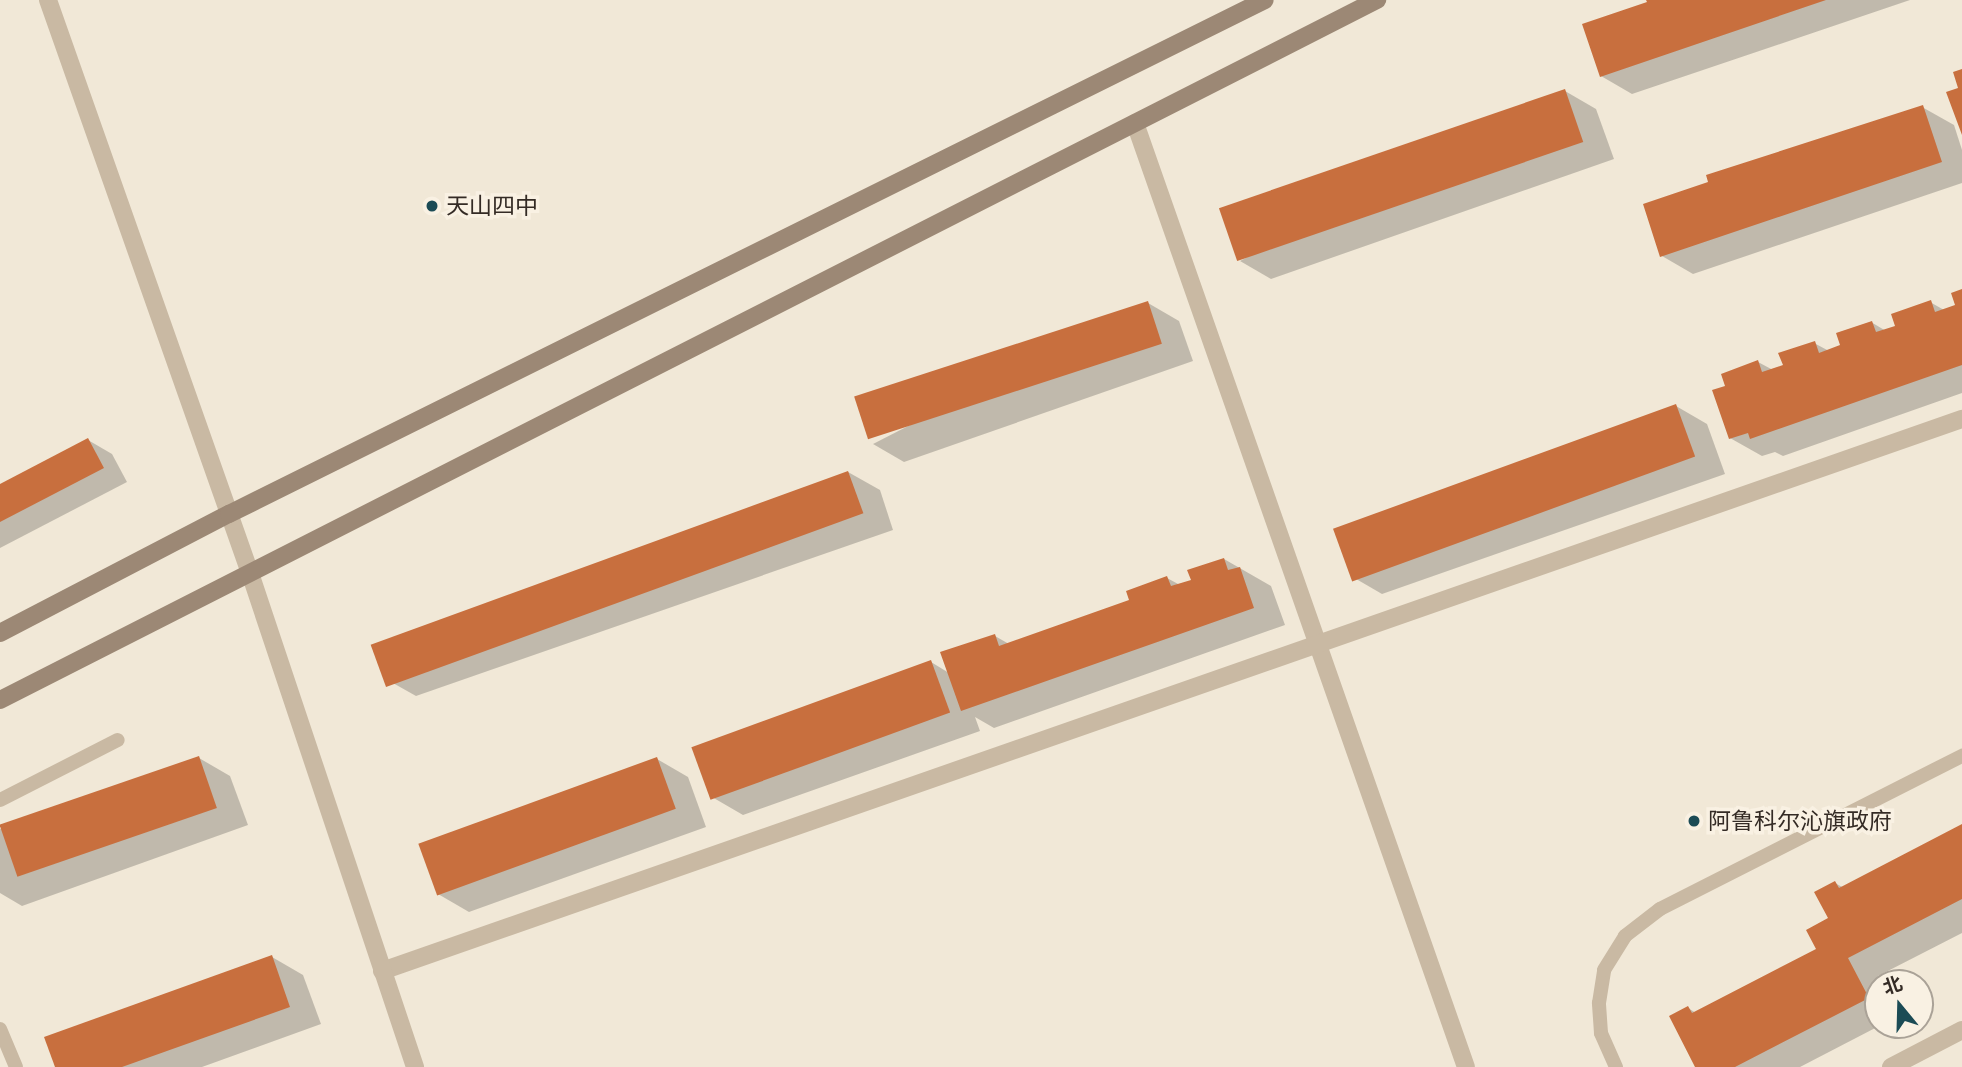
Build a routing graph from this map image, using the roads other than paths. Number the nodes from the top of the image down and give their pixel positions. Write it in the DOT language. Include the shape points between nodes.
graph roads {
  1 [pos="48,0"];
  2 [pos="1265,0"];
  3 [pos="1377,0"];
  4 [pos="1135,123"];
  5 [pos="1962,419"];
  6 [pos="229,514"];
  7 [pos="250,573"];
  8 [pos="0,633"];
  9 [pos="1317,645"];
  10 [pos="0,700"];
  11 [pos="118,740"];
  12 [pos="1962,755"];
  13 [pos="0,800"];
  14 [pos="382,971"];
  15 [pos="0,1029"];
  16 [pos="1962,1030"];
  17 [pos="16,1067"];
  18 [pos="415,1067"];
  19 [pos="1466,1067"];
  20 [pos="1616,1067"];
  21 [pos="1891,1067"];
  1 -- 6 [label="street"];
  2 -- 6 [label="main road"];
  3 -- 4 [label="main road"];
  4 -- 7 [label="main road"];
  4 -- 9 [label="street"];
  5 -- 9 [label="street"];
  6 -- 7 [label="street"];
  6 -- 8 [label="main road"];
  7 -- 10 [label="main road"];
  7 -- 14 [label="street"];
  9 -- 14 [label="street"];
  9 -- 19 [label="street"];
  11 -- 13 [label="lane"];
  12 -- 20 [label="lane" via="1660,909 1625,936 1604,970 1599,1003 1601,1032"];
  14 -- 18 [label="street"];
  15 -- 17 [label="lane"];
  16 -- 21 [label="street"];
}
